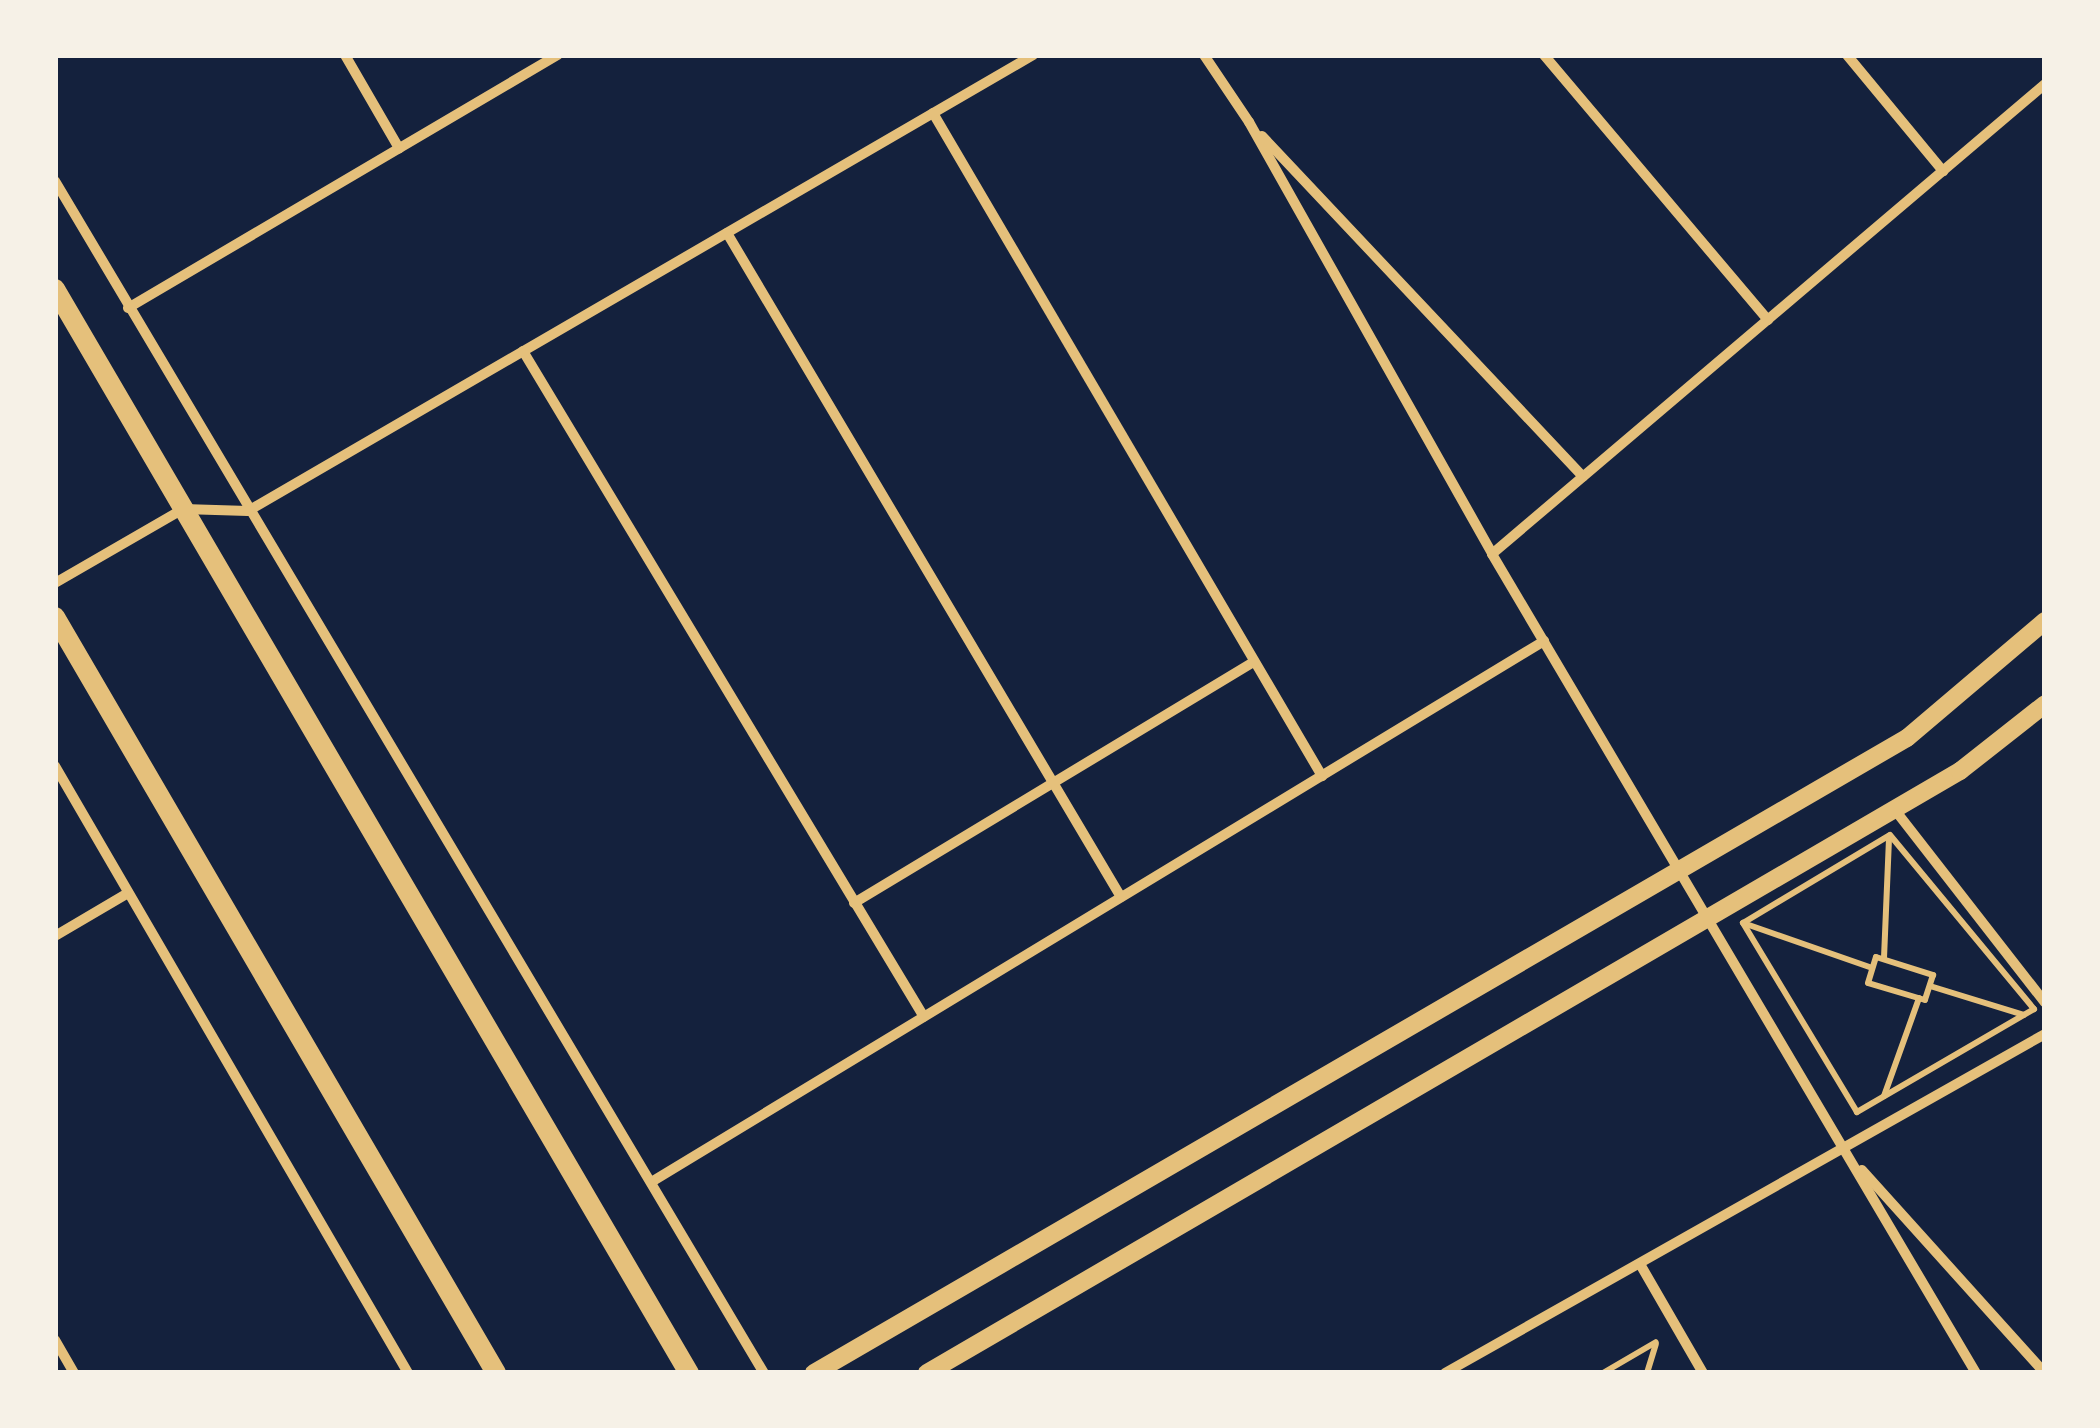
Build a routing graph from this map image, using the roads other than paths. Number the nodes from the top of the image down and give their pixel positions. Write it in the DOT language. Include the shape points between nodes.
graph roads {
  1 [pos="345,55"];
  2 [pos="558,55"];
  3 [pos="1033,55"];
  4 [pos="1204,55"];
  5 [pos="1544,55"];
  6 [pos="1847,55"];
  7 [pos="2045,84"];
  8 [pos="933,113"];
  9 [pos="1249,122"];
  10 [pos="399,148"];
  11 [pos="1942,171"];
  12 [pos="55,181"];
  13 [pos="727,233"];
  14 [pos="55,290"];
  15 [pos="128,308"];
  16 [pos="1768,320"];
  17 [pos="523,351"];
  18 [pos="1583,478"];
  19 [pos="183,509"];
  20 [pos="248,510"];
  21 [pos="1492,554"];
  22 [pos="55,582"];
  23 [pos="55,617"];
  24 [pos="2045,621"];
  25 [pos="1544,641"];
  26 [pos="1254,662"];
  27 [pos="2045,704"];
  28 [pos="55,766"];
  29 [pos="1322,776"];
  30 [pos="1054,783"];
  31 [pos="1894,810"];
  32 [pos="1679,871"];
  33 [pos="128,893"];
  34 [pos="1121,897"];
  35 [pos="854,903"];
  36 [pos="1708,918"];
  37 [pos="55,936"];
  38 [pos="2045,1003"];
  39 [pos="924,1016"];
  40 [pos="2045,1034"];
  41 [pos="1845,1151"];
  42 [pos="652,1181"];
  43 [pos="1640,1264"];
  44 [pos="55,1340"];
  45 [pos="74,1373"];
  46 [pos="408,1373"];
  47 [pos="496,1373"];
  48 [pos="689,1373"];
  49 [pos="764,1373"];
  50 [pos="814,1373"];
  51 [pos="926,1373"];
  52 [pos="1445,1373"];
  53 [pos="1703,1373"];
  54 [pos="1976,1373"];
  55 [pos="2044,1373"];
  1 -- 10 [label="street"];
  2 -- 10 [label="street"];
  3 -- 8 [label="street"];
  4 -- 9 [label="street"];
  5 -- 16 [label="street"];
  6 -- 11 [label="street"];
  7 -- 11 [label="street"];
  8 -- 13 [label="street"];
  8 -- 26 [label="street"];
  9 -- 18 [label="street"];
  9 -- 21 [label="street"];
  10 -- 15 [label="street"];
  11 -- 16 [label="street"];
  12 -- 15 [label="street"];
  13 -- 17 [label="street"];
  13 -- 30 [label="street"];
  14 -- 19 [label="main road"];
  15 -- 20 [label="street"];
  16 -- 18 [label="street"];
  17 -- 20 [label="street"];
  17 -- 35 [label="street"];
  18 -- 21 [label="street"];
  19 -- 20 [label="street"];
  19 -- 22 [label="street"];
  19 -- 48 [label="main road"];
  20 -- 42 [label="street"];
  21 -- 25 [label="street"];
  23 -- 47 [label="main road"];
  24 -- 32 [label="street" via="1908,738"];
  25 -- 29 [label="street"];
  25 -- 32 [label="street"];
  26 -- 29 [label="street"];
  26 -- 30 [label="street"];
  27 -- 31 [label="street" via="1960,771"];
  28 -- 33 [label="street"];
  29 -- 34 [label="street"];
  30 -- 34 [label="street"];
  30 -- 35 [label="street"];
  31 -- 36 [label="street"];
  31 -- 38 [label="street"];
  32 -- 36 [label="street"];
  32 -- 50 [label="street"];
  33 -- 37 [label="street"];
  33 -- 46 [label="street"];
  34 -- 39 [label="street"];
  35 -- 39 [label="street"];
  36 -- 41 [label="street"];
  36 -- 51 [label="street"];
  39 -- 42 [label="street"];
  40 -- 41 [label="street"];
  41 -- 43 [label="street"];
  41 -- 54 [label="street"];
  41 -- 55 [label="street"];
  42 -- 49 [label="street"];
  43 -- 52 [label="street"];
  43 -- 53 [label="street"];
  44 -- 45 [label="street"];
}
